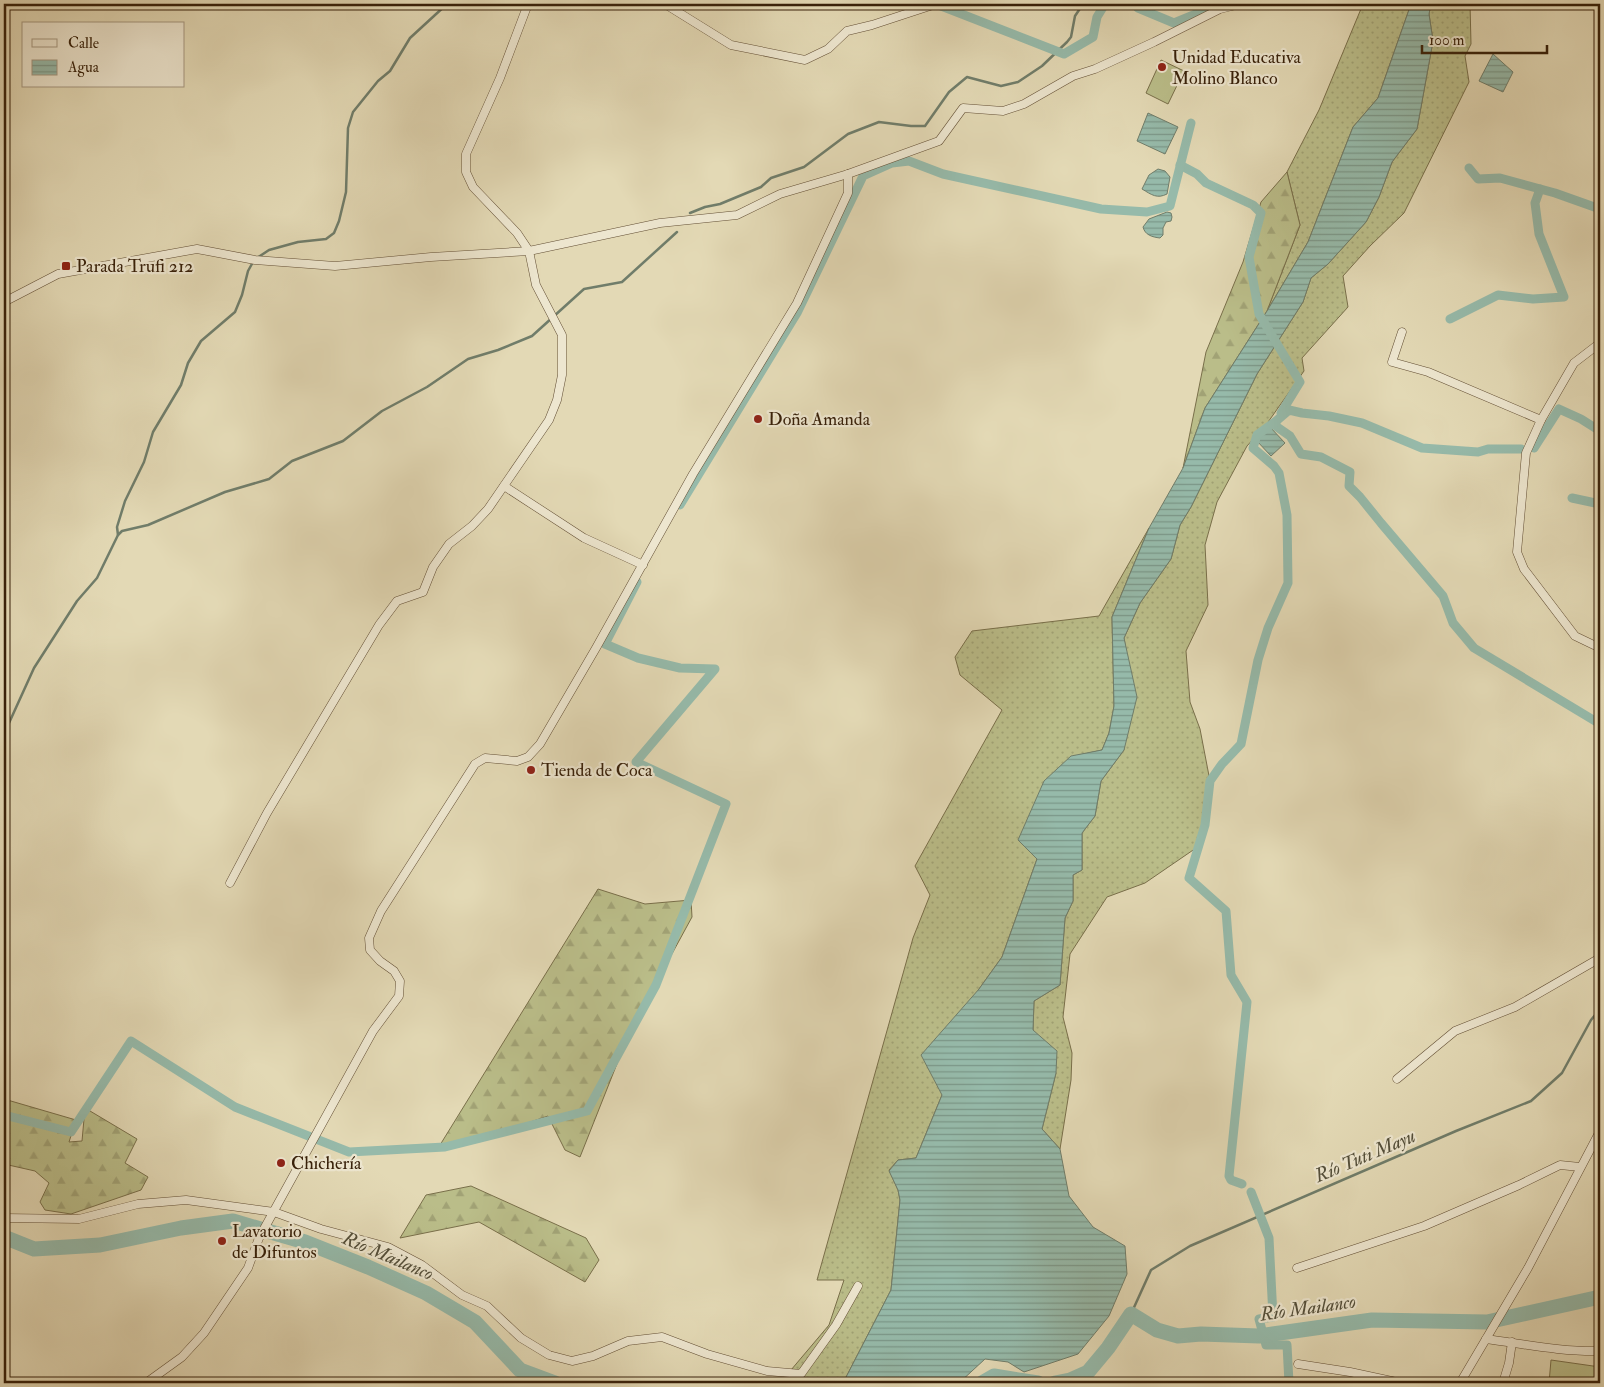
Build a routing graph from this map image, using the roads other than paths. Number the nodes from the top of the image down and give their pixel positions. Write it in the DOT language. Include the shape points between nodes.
graph roads {
  1 [pos="528,4"];
  2 [pos="665,4"];
  3 [pos="936,4"];
  4 [pos="1240,4"];
  5 [pos="848,174"];
  6 [pos="530,251"];
  7 [pos="4,302"];
  8 [pos="1402,332"];
  9 [pos="1600,344"];
  10 [pos="1541,420"];
  11 [pos="504,486"];
  12 [pos="643,565"];
  13 [pos="1600,648"];
  14 [pos="230,883"];
  15 [pos="1600,958"];
  16 [pos="1397,1079"];
  17 [pos="1600,1131"];
  18 [pos="1580,1167"];
  19 [pos="274,1212"];
  20 [pos="4,1218"];
  21 [pos="1297,1268"];
  22 [pos="858,1286"];
  23 [pos="1486,1339"];
  24 [pos="1512,1342"];
  25 [pos="1600,1351"];
  26 [pos="1298,1364"];
  27 [pos="146,1383"];
  28 [pos="1401,1383"];
  29 [pos="1460,1383"];
  30 [pos="1503,1383"];
  1 -- 6 [label="street" via="466,154 466,172 473,187"];
  2 -- 3 [label="street" via="731,45 805,60 828,49 847,31"];
  4 -- 5 [label="street" via="1220,9 1113,61 1073,76 1024,104 1004,111 963,108 939,141"];
  5 -- 6 [label="street" via="780,194 737,215 660,223"];
  5 -- 12 [label="street" via="848,193 797,303 693,474"];
  6 -- 7 [label="street" via="335,266 255,260 198,249 58,274"];
  6 -- 11 [label="street" via="536,285 562,335 562,375 549,420"];
  8 -- 10 [label="street" via="1392,362 1428,372"];
  9 -- 10 [label="street" via="1574,363"];
  10 -- 13 [label="street" via="1526,453 1517,552 1524,568 1575,636"];
  11 -- 12 [label="street" via="584,538"];
  11 -- 14 [label="street" via="472,526 449,544 433,567 423,592 396,601 267,813"];
  12 -- 19 [label="street" via="540,744 528,757 517,762 485,758 475,764 381,912 369,938 370,950 394,971 400,982 399,996 373,1031"];
  15 -- 16 [label="street" via="1515,1007 1455,1031"];
  17 -- 18 [label="street"];
  18 -- 21 [label="street" via="1560,1165 1424,1226"];
  18 -- 23 [label="street" via="1551,1226"];
  19 -- 20 [label="street" via="186,1200 138,1204 79,1219"];
  19 -- 22 [label="street" via="388,1247 422,1265 462,1295 487,1306 521,1338 549,1355 572,1362 628,1341 662,1338 767,1371 801,1374 836,1325"];
  19 -- 27 [label="street" via="259,1238 248,1268 204,1333 182,1357"];
  23 -- 24 [label="street"];
  23 -- 29 [label="street"];
  24 -- 25 [label="street"];
  24 -- 30 [label="street"];
  26 -- 28 [label="street"];
}
